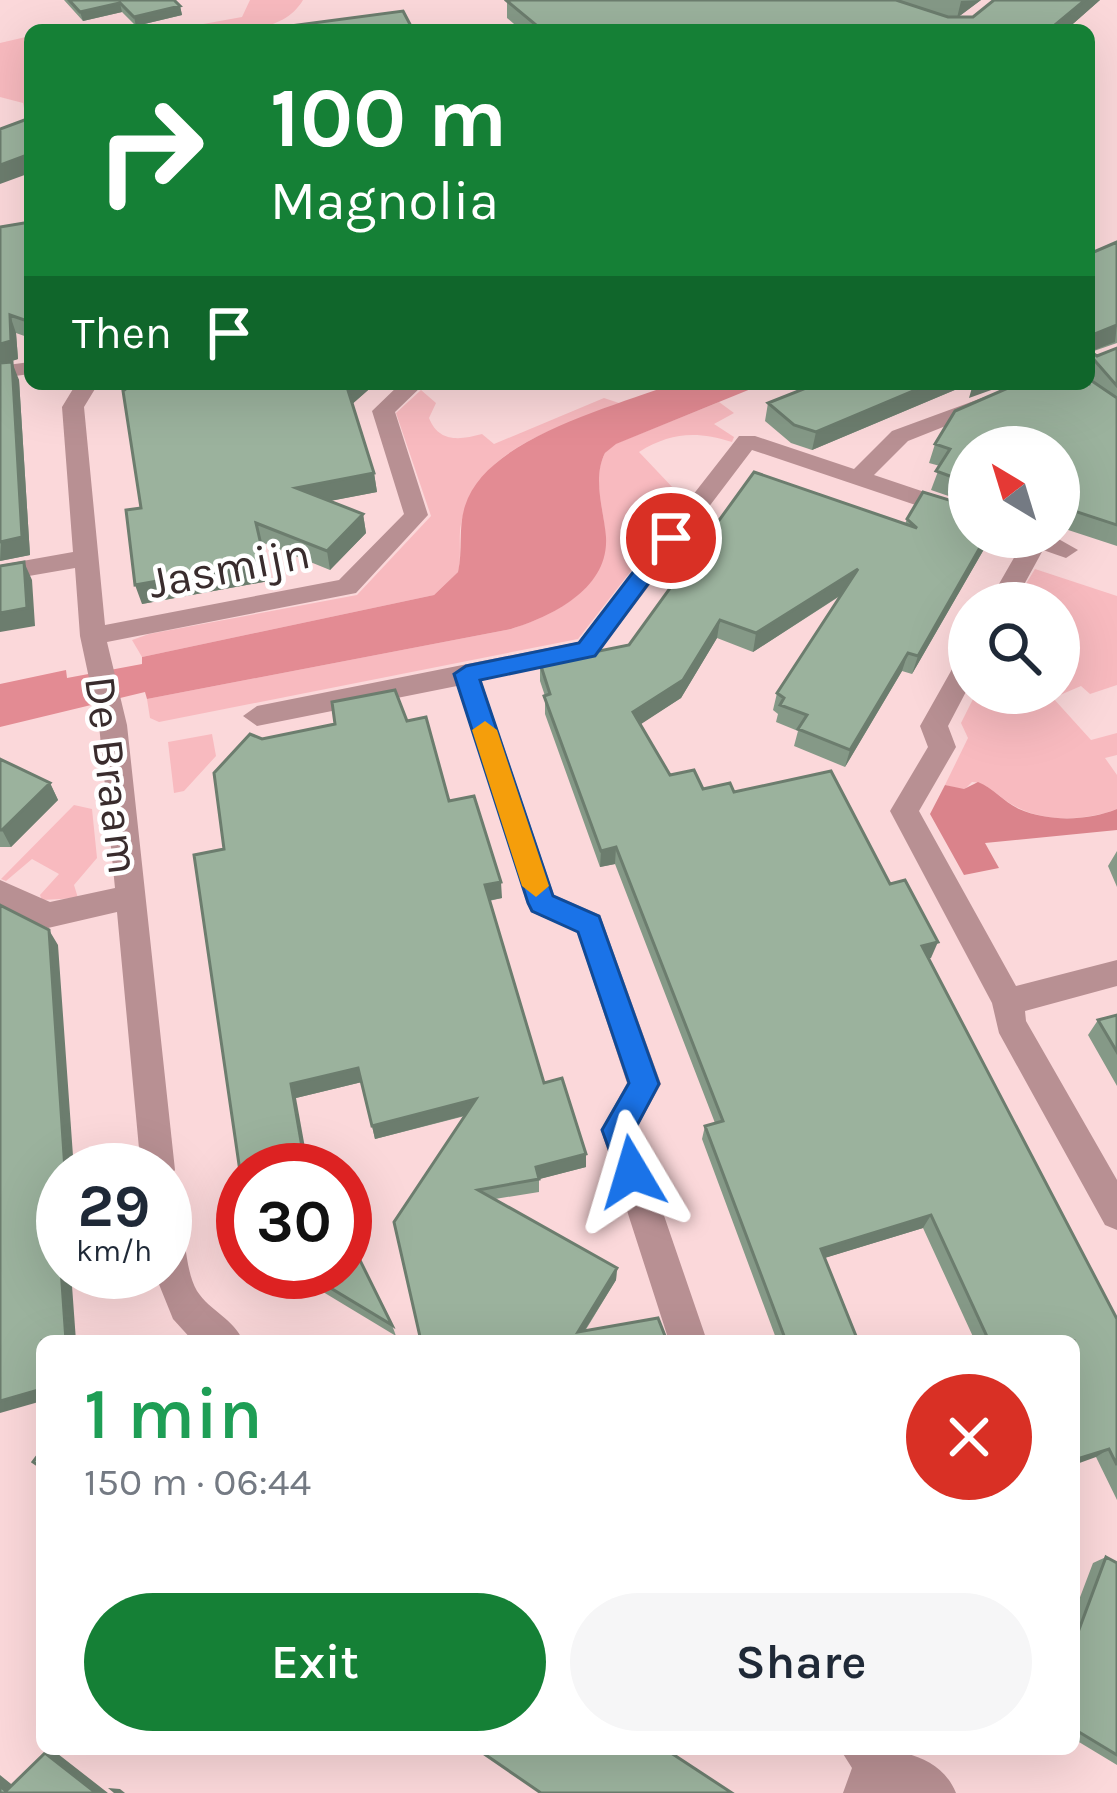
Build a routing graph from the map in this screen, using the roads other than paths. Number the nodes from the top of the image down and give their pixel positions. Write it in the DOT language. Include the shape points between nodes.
graph roads {
  1 [pos="83,390"];
  2 [pos="406,390"];
  3 [pos="1024,390"];
  4 [pos="859,477"];
  5 [pos="948,508"];
  6 [pos="87,558"];
  7 [pos="0,573"];
  8 [pos="96,646"];
  9 [pos="466,674"];
  10 [pos="948,701"];
  11 [pos="257,716"];
  12 [pos="0,892"];
  13 [pos="129,897"];
  14 [pos="1117,973"];
  15 [pos="1008,1002"];
  16 [pos="155,1143"];
  17 [pos="1117,1213"];
  18 [pos="180,1299"];
  19 [pos="216,1335"];
  20 [pos="686,1335"];
  21 [pos="868,1767"];
  22 [pos="934,1793"];
  1 -- 6 [label="street, De Braam" via="73,407"];
  2 -- 8 [label="street, Jasmijn" via="383,411 416,515 347,587"];
  3 -- 4 [label="street" via="900,436"];
  4 -- 5 [label="street"];
  4 -- 9 [label="street" via="747,441 586,650"];
  6 -- 7 [label="street"];
  6 -- 8 [label="street, De Braam"];
  8 -- 13 [label="street, De Braam" via="113,725"];
  9 -- 11 [label="street"];
  9 -- 20 [label="street" via="542,903 589,924 644,1084 618,1130"];
  10 -- 15 [label="street" via="934,727 942,747 904,812"];
  12 -- 13 [label="street" via="48,914"];
  13 -- 16 [label="street, De Braam"];
  14 -- 15 [label="street"];
  15 -- 17 [label="street" via="1010,1023"];
  18 -- 19 [label="street"];
  21 -- 22 [label="street"];
}
